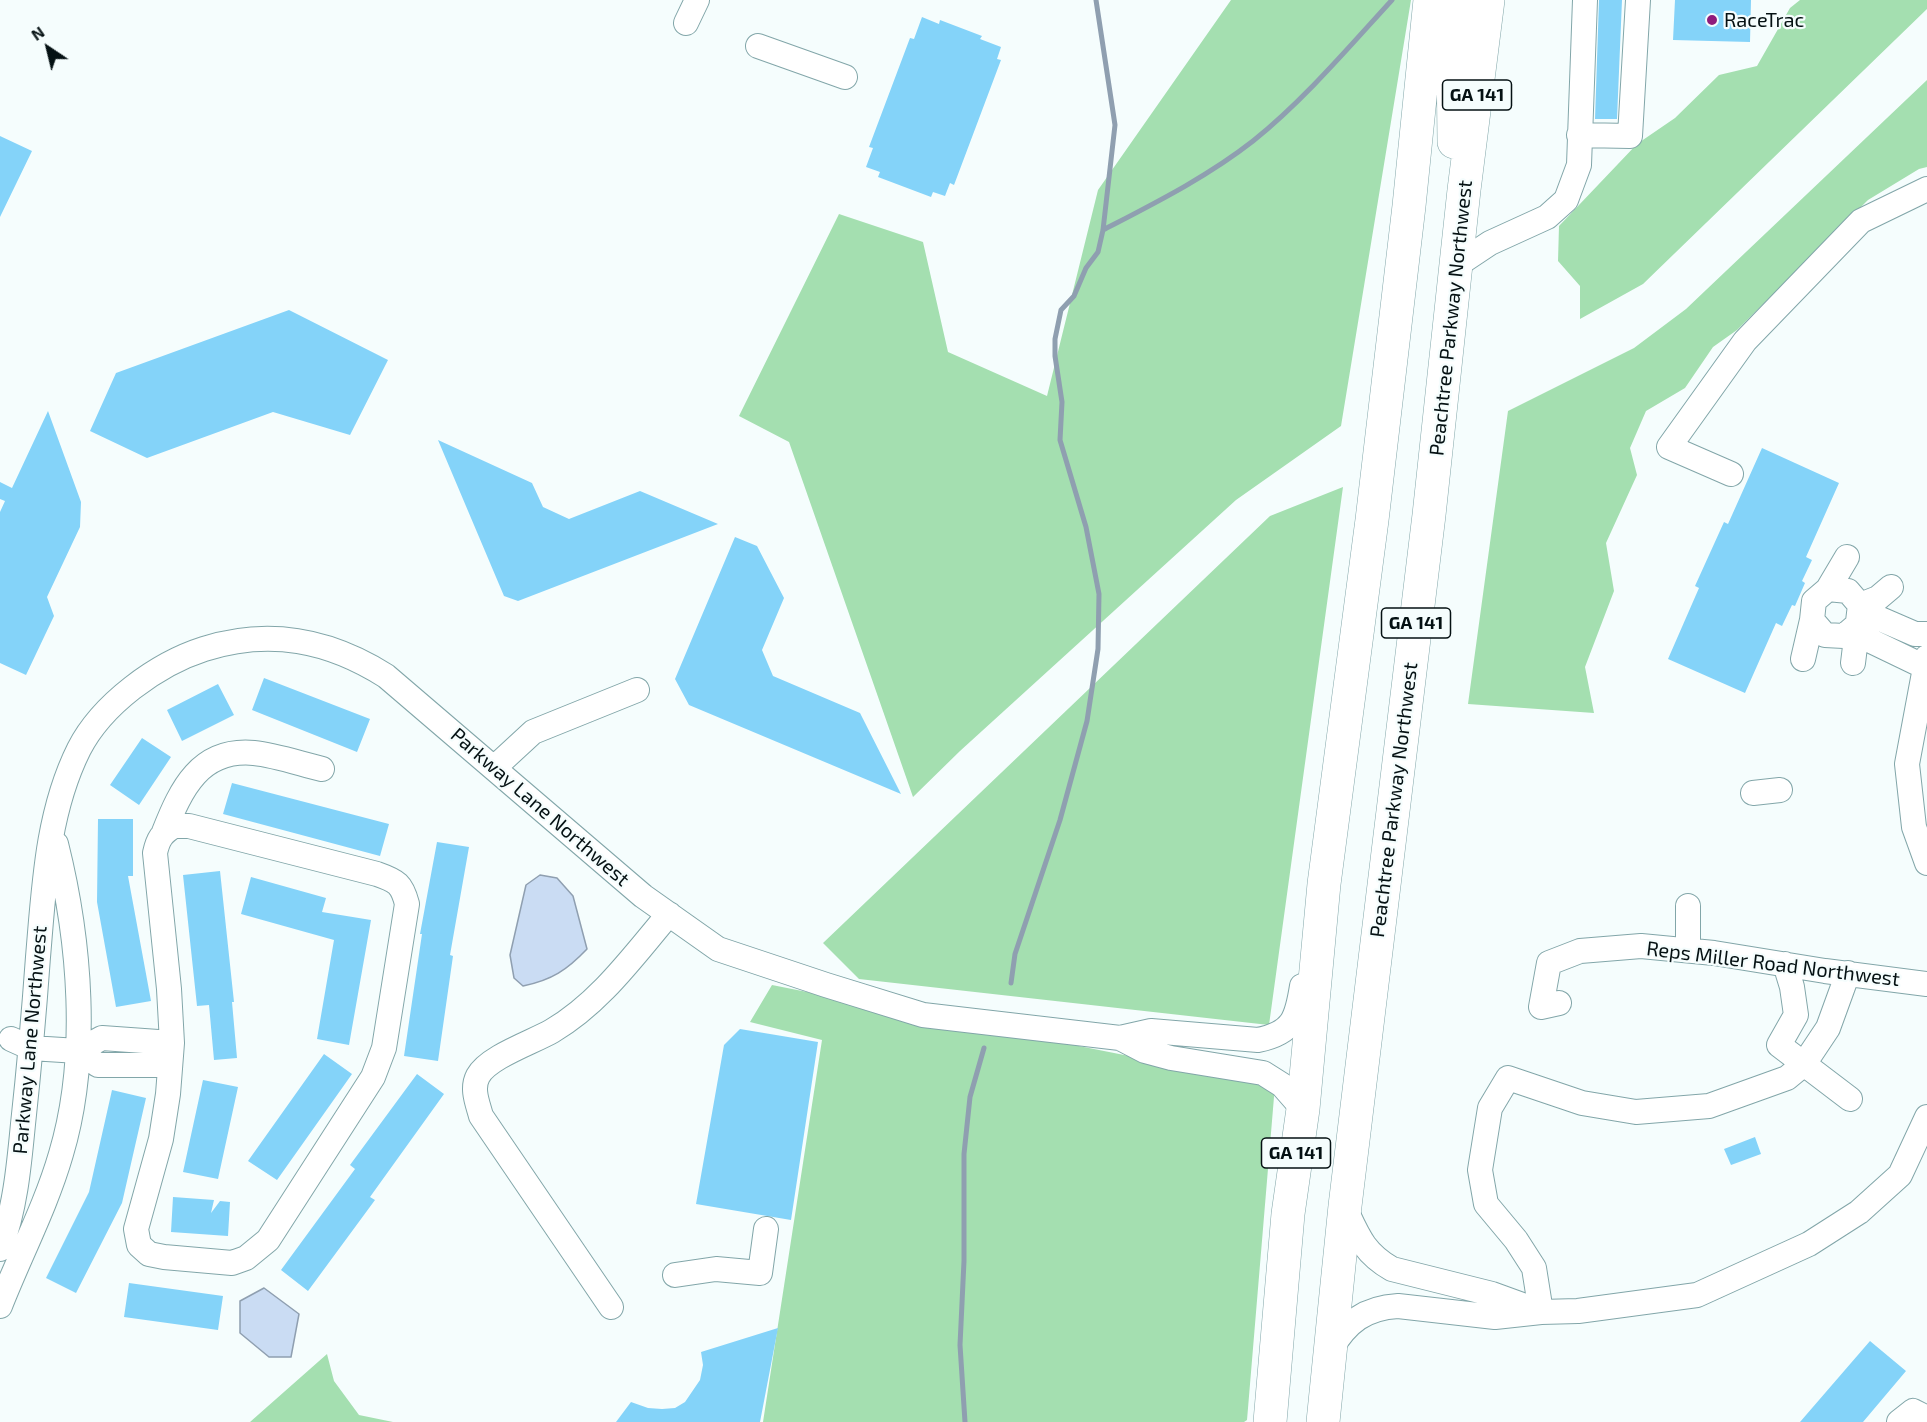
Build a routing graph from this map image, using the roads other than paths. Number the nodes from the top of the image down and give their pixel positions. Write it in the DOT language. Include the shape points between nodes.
graph roads {
  1 [pos="697,0"];
  2 [pos="1430,0"];
  3 [pos="1458,0"];
  4 [pos="1488,0"];
  5 [pos="1584,0"];
  6 [pos="1638,0"];
  7 [pos="686,23"];
  8 [pos="758,46"];
  9 [pos="845,77"];
  10 [pos="1579,135"];
  11 [pos="1927,189"];
  12 [pos="1464,190"];
  13 [pos="1457,265"];
  14 [pos="1731,474"];
  15 [pos="1847,557"];
  16 [pos="1891,587"];
  17 [pos="1828,589"];
  18 [pos="1859,615"];
  19 [pos="1812,620"];
  20 [pos="1927,634"];
  21 [pos="1803,659"];
  22 [pos="1926,662"];
  23 [pos="1853,663"];
  24 [pos="637,690"];
  25 [pos="494,768"];
  26 [pos="322,769"];
  27 [pos="1780,790"];
  28 [pos="1753,793"];
  29 [pos="52,830"];
  30 [pos="164,832"];
  31 [pos="1927,864"];
  32 [pos="1324,884"];
  33 [pos="1688,906"];
  34 [pos="669,914"];
  35 [pos="1688,950"];
  36 [pos="1785,964"];
  37 [pos="1848,974"];
  38 [pos="1927,984"];
  39 [pos="1559,1003"];
  40 [pos="1120,1038"];
  41 [pos="136,1040"];
  42 [pos="21,1044"];
  43 [pos="78,1051"];
  44 [pos="171,1054"];
  45 [pos="1804,1064"];
  46 [pos="135,1065"];
  47 [pos="1850,1100"];
  48 [pos="1303,1109"];
  49 [pos="1927,1117"];
  50 [pos="1345,1206"];
  51 [pos="766,1229"];
  52 [pos="6,1256"];
  53 [pos="675,1275"];
  54 [pos="0,1306"];
  55 [pos="611,1307"];
  56 [pos="1541,1312"];
  57 [pos="1329,1353"];
  58 [pos="1927,1418"];
  59 [pos="1270,1422"];
  60 [pos="1323,1422"];
  61 [pos="1899,1422"];
  1 -- 7 [label="street"];
  2 -- 32 [label="highway, GA 141" via="1372,520"];
  3 -- 12 [label="highway" via="1453,51 1454,152"];
  4 -- 12 [label="highway, Peachtree Parkway Northwest / GA 141"];
  5 -- 10 [label="street"];
  6 -- 10 [label="street" via="1630,136"];
  8 -- 9 [label="street"];
  10 -- 13 [label="street" via="1579,165 1566,200 1547,217 1490,243"];
  11 -- 14 [label="street" via="1861,221 1746,341 1669,447"];
  12 -- 13 [label="highway, Peachtree Parkway Northwest / GA 141"];
  13 -- 50 [label="highway, Peachtree Parkway Northwest / GA 141"];
  15 -- 17 [label="street"];
  16 -- 18 [label="street"];
  17 -- 18 [label="street" via="1848,591"];
  17 -- 19 [label="street" via="1814,601"];
  18 -- 19 [label="street" via="1844,636 1825,635"];
  18 -- 20 [label="street" via="1878,618 1915,634"];
  18 -- 22 [label="street" via="1871,641"];
  18 -- 23 [label="street"];
  19 -- 21 [label="street"];
  22 -- 31 [label="street" via="1907,764 1914,827"];
  24 -- 25 [label="street" via="533,732"];
  25 -- 29 [label="street, Parkway Lane Northwest" via="365,662 318,644 243,640 172,662 111,707 80,747"];
  25 -- 34 [label="street, Parkway Lane Northwest"];
  26 -- 30 [label="street" via="254,753 212,760 202,766 177,798"];
  27 -- 28 [label="street"];
  29 -- 42 [label="street, Parkway Lane Northwest"];
  29 -- 43 [label="street, Parkway Lane Northwest" via="64,879 79,996"];
  30 -- 44 [label="street" via="155,853 169,989"];
  30 -- 44 [label="street" via="174,826 189,826 377,874 403,889 407,904 384,1048 373,1077 268,1240 246,1258 232,1263 164,1257 149,1254 139,1245 136,1229 161,1139"];
  32 -- 40 [label="street, Parkway Lane Northwest" via="1307,942 1298,1012 1281,1032 1258,1040 1151,1030"];
  32 -- 48 [label="highway, GA 141"];
  33 -- 35 [label="street"];
  34 -- 40 [label="street, Parkway Lane Northwest" via="718,949 923,1015"];
  34 -- 55 [label="street" via="601,992 553,1030 487,1066 477,1076 474,1090 481,1116"];
  35 -- 36 [label="street, Reps Miller Road Northwest"];
  35 -- 39 [label="street, Reps Miller Road Northwest" via="1641,946 1580,951 1549,963 1541,1007"];
  36 -- 37 [label="street, Reps Miller Road Northwest"];
  36 -- 45 [label="street" via="1796,1015 1779,1045"];
  37 -- 38 [label="street, Reps Miller Road Northwest"];
  37 -- 45 [label="street" via="1828,1028"];
  40 -- 48 [label="street, Parkway Lane Northwest" via="1171,1058 1263,1074 1282,1085"];
  41 -- 43 [label="street" via="102,1038"];
  41 -- 44 [label="street"];
  41 -- 46 [label="street"];
  42 -- 43 [label="street"];
  42 -- 52 [label="street, Parkway Lane Northwest" via="18,1173 5,1236"];
  43 -- 46 [label="street" via="98,1065"];
  43 -- 52 [label="street, Parkway Lane Northwest" via="62,1153 33,1231"];
  44 -- 46 [label="street"];
  45 -- 47 [label="street"];
  45 -- 56 [label="street" via="1787,1078 1709,1106 1636,1112 1582,1103 1508,1078 1490,1108 1480,1170 1486,1204 1534,1268"];
  48 -- 59 [label="highway, GA 141" via="1288,1214"];
  49 -- 56 [label="street" via="1900,1175 1859,1212 1809,1244 1697,1295 1578,1311"];
  50 -- 56 [label="street" via="1364,1246 1392,1269 1492,1294"];
  50 -- 57 [label="highway, Peachtree Parkway Northwest / GA 141"];
  51 -- 53 [label="street" via="760,1273 716,1269"];
  52 -- 54 [label="street, Parkway Lane Northwest"];
  56 -- 57 [label="street" via="1495,1317 1382,1307 1344,1329"];
  57 -- 60 [label="highway, Peachtree Parkway Northwest / GA 141"];
  58 -- 61 [label="street" via="1913,1411"];
}
